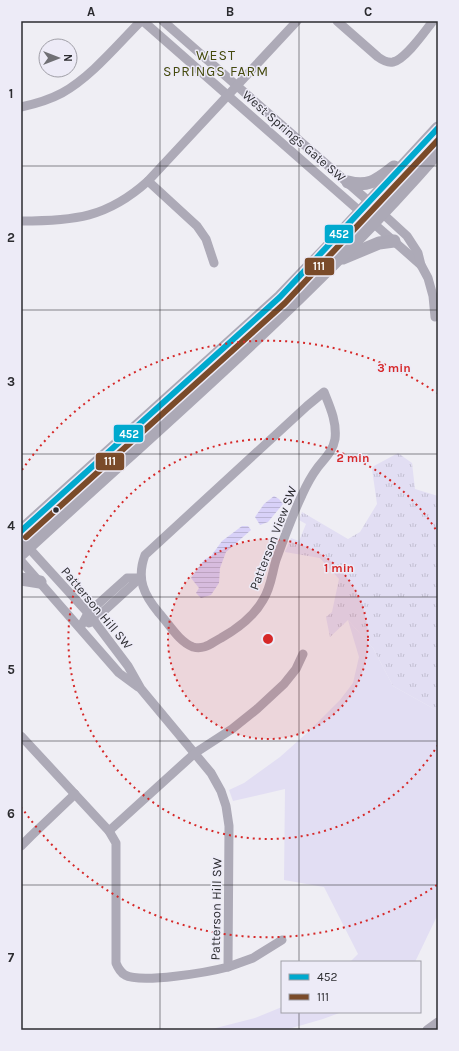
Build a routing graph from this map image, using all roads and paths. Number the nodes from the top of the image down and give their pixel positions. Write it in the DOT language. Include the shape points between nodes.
graph roads {
  1 [pos="142,21"];
  2 [pos="163,21"];
  3 [pos="298,21"];
  4 [pos="336,21"];
  5 [pos="433,21"];
  6 [pos="237,86"];
  7 [pos="228,96"];
  8 [pos="21,107"];
  9 [pos="438,128"];
  10 [pos="424,144"];
  11 [pos="438,152"];
  12 [pos="148,181"];
  13 [pos="348,182"];
  14 [pos="365,207"];
  15 [pos="382,213"];
  16 [pos="21,221"];
  17 [pos="374,223"];
  18 [pos="394,241"];
  19 [pos="336,261"];
  20 [pos="214,263"];
  21 [pos="421,265"];
  22 [pos="436,317"];
  23 [pos="43,510"];
  24 [pos="21,516"];
  25 [pos="21,531"];
  26 [pos="23,547"];
  27 [pos="21,561"];
  28 [pos="140,578"];
  29 [pos="21,579"];
  30 [pos="40,582"];
  31 [pos="90,617"];
  32 [pos="80,628"];
  33 [pos="303,654"];
  34 [pos="141,689"];
  35 [pos="21,736"];
  36 [pos="195,753"];
  37 [pos="75,794"];
  38 [pos="108,832"];
  39 [pos="21,846"];
  40 [pos="282,940"];
  41 [pos="228,967"];
  42 [pos="438,1022"];
  43 [pos="427,1030"];
  1 -- 7 [label="street, West Springs Gate SW"];
  1 -- 8 [label="street" via="81,80 61,93"];
  2 -- 6 [label="street, West Springs Gate SW"];
  3 -- 6 [label="street"];
  4 -- 5 [label="street" via="378,57 386,62 394,62"];
  6 -- 7 [label="street"];
  6 -- 13 [label="street, West Springs Gate SW"];
  7 -- 12 [label="street"];
  7 -- 14 [label="street, West Springs Gate SW"];
  9 -- 10 [label="main road"];
  10 -- 13 [label="main road" via="375,180 359,185"];
  10 -- 14 [label="main road"];
  11 -- 15 [label="main road"];
  12 -- 16 [label="street" via="122,201 88,216 54,221"];
  12 -- 20 [label="street" via="197,226 206,239"];
  13 -- 14 [label="street, West Springs Gate SW"];
  14 -- 15 [label="street, West Springs Gate SW"];
  14 -- 17 [label="street, West Springs Gate SW"];
  14 -- 23 [label="main road" via="280,297"];
  15 -- 17 [label="main road"];
  15 -- 21 [label="street, West Springs Gate SW" via="413,244"];
  17 -- 18 [label="street, West Springs Gate SW"];
  17 -- 19 [label="main road"];
  18 -- 19 [label="main road" via="379,243"];
  18 -- 21 [label="street, West Springs Gate SW"];
  19 -- 26 [label="main road" via="235,359"];
  21 -- 22 [label="street, West Springs Gate SW" via="430,284"];
  23 -- 24 [label="main road"];
  23 -- 25 [label="main road"];
  26 -- 31 [label="street, Patterson Hill SW"];
  27 -- 30 [label="street, Patterson Hill SW"];
  28 -- 28 [label="street, Patterson View SW" via="145,555 324,392 335,424 333,447 302,494 266,596 254,613 231,632 205,648 193,647 183,642 149,600"];
  28 -- 31 [label="street"];
  29 -- 30 [label="main road"];
  30 -- 32 [label="street, Patterson Hill SW"];
  31 -- 32 [label="street"];
  31 -- 34 [label="street, Patterson Hill SW" via="128,666"];
  32 -- 34 [label="street, Patterson Hill SW" via="119,673"];
  33 -- 36 [label="street" via="296,669 284,684 257,709"];
  34 -- 36 [label="street, Patterson Hill SW"];
  35 -- 37 [label="street, Patterson Hill SW"];
  36 -- 38 [label="street"];
  36 -- 41 [label="street, Patterson Hill SW" via="217,782 228,816"];
  37 -- 38 [label="street, Patterson Hill SW"];
  37 -- 39 [label="street"];
  38 -- 41 [label="street, Patterson Hill SW" via="117,846 116,963 121,972 132,977 161,978"];
  40 -- 41 [label="street" via="253,958"];
  42 -- 43 [label="street"];
}
